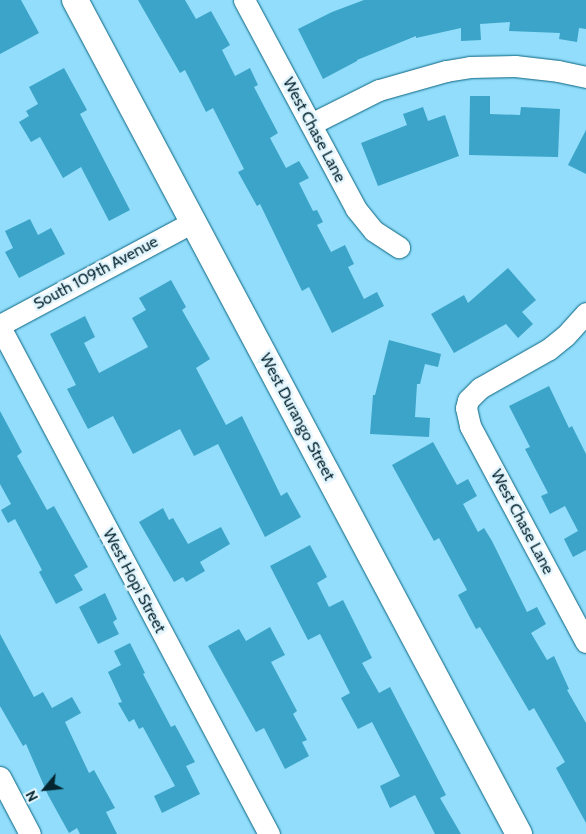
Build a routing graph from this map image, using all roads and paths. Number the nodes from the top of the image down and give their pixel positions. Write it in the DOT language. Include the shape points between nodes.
graph roads {
  1 [pos="75,0"];
  2 [pos="244,0"];
  3 [pos="586,77"];
  4 [pos="311,124"];
  5 [pos="193,222"];
  6 [pos="398,247"];
  7 [pos="584,319"];
  8 [pos="0,326"];
  9 [pos="586,642"];
  10 [pos="0,777"];
  11 [pos="30,834"];
  12 [pos="268,834"];
  13 [pos="519,834"];
  1 -- 5 [label="street, West Durango Street"];
  2 -- 4 [label="street, West Chase Lane"];
  3 -- 4 [label="street" via="515,66 446,71 379,90"];
  4 -- 6 [label="street, West Chase Lane" via="363,220"];
  5 -- 8 [label="street, South 109th Avenue"];
  5 -- 13 [label="street, West Durango Street"];
  7 -- 9 [label="street, West Chase Lane" via="549,348 487,383 473,394 466,408 470,426"];
  8 -- 12 [label="street, West Hopi Street"];
  10 -- 11 [label="street"];
}
